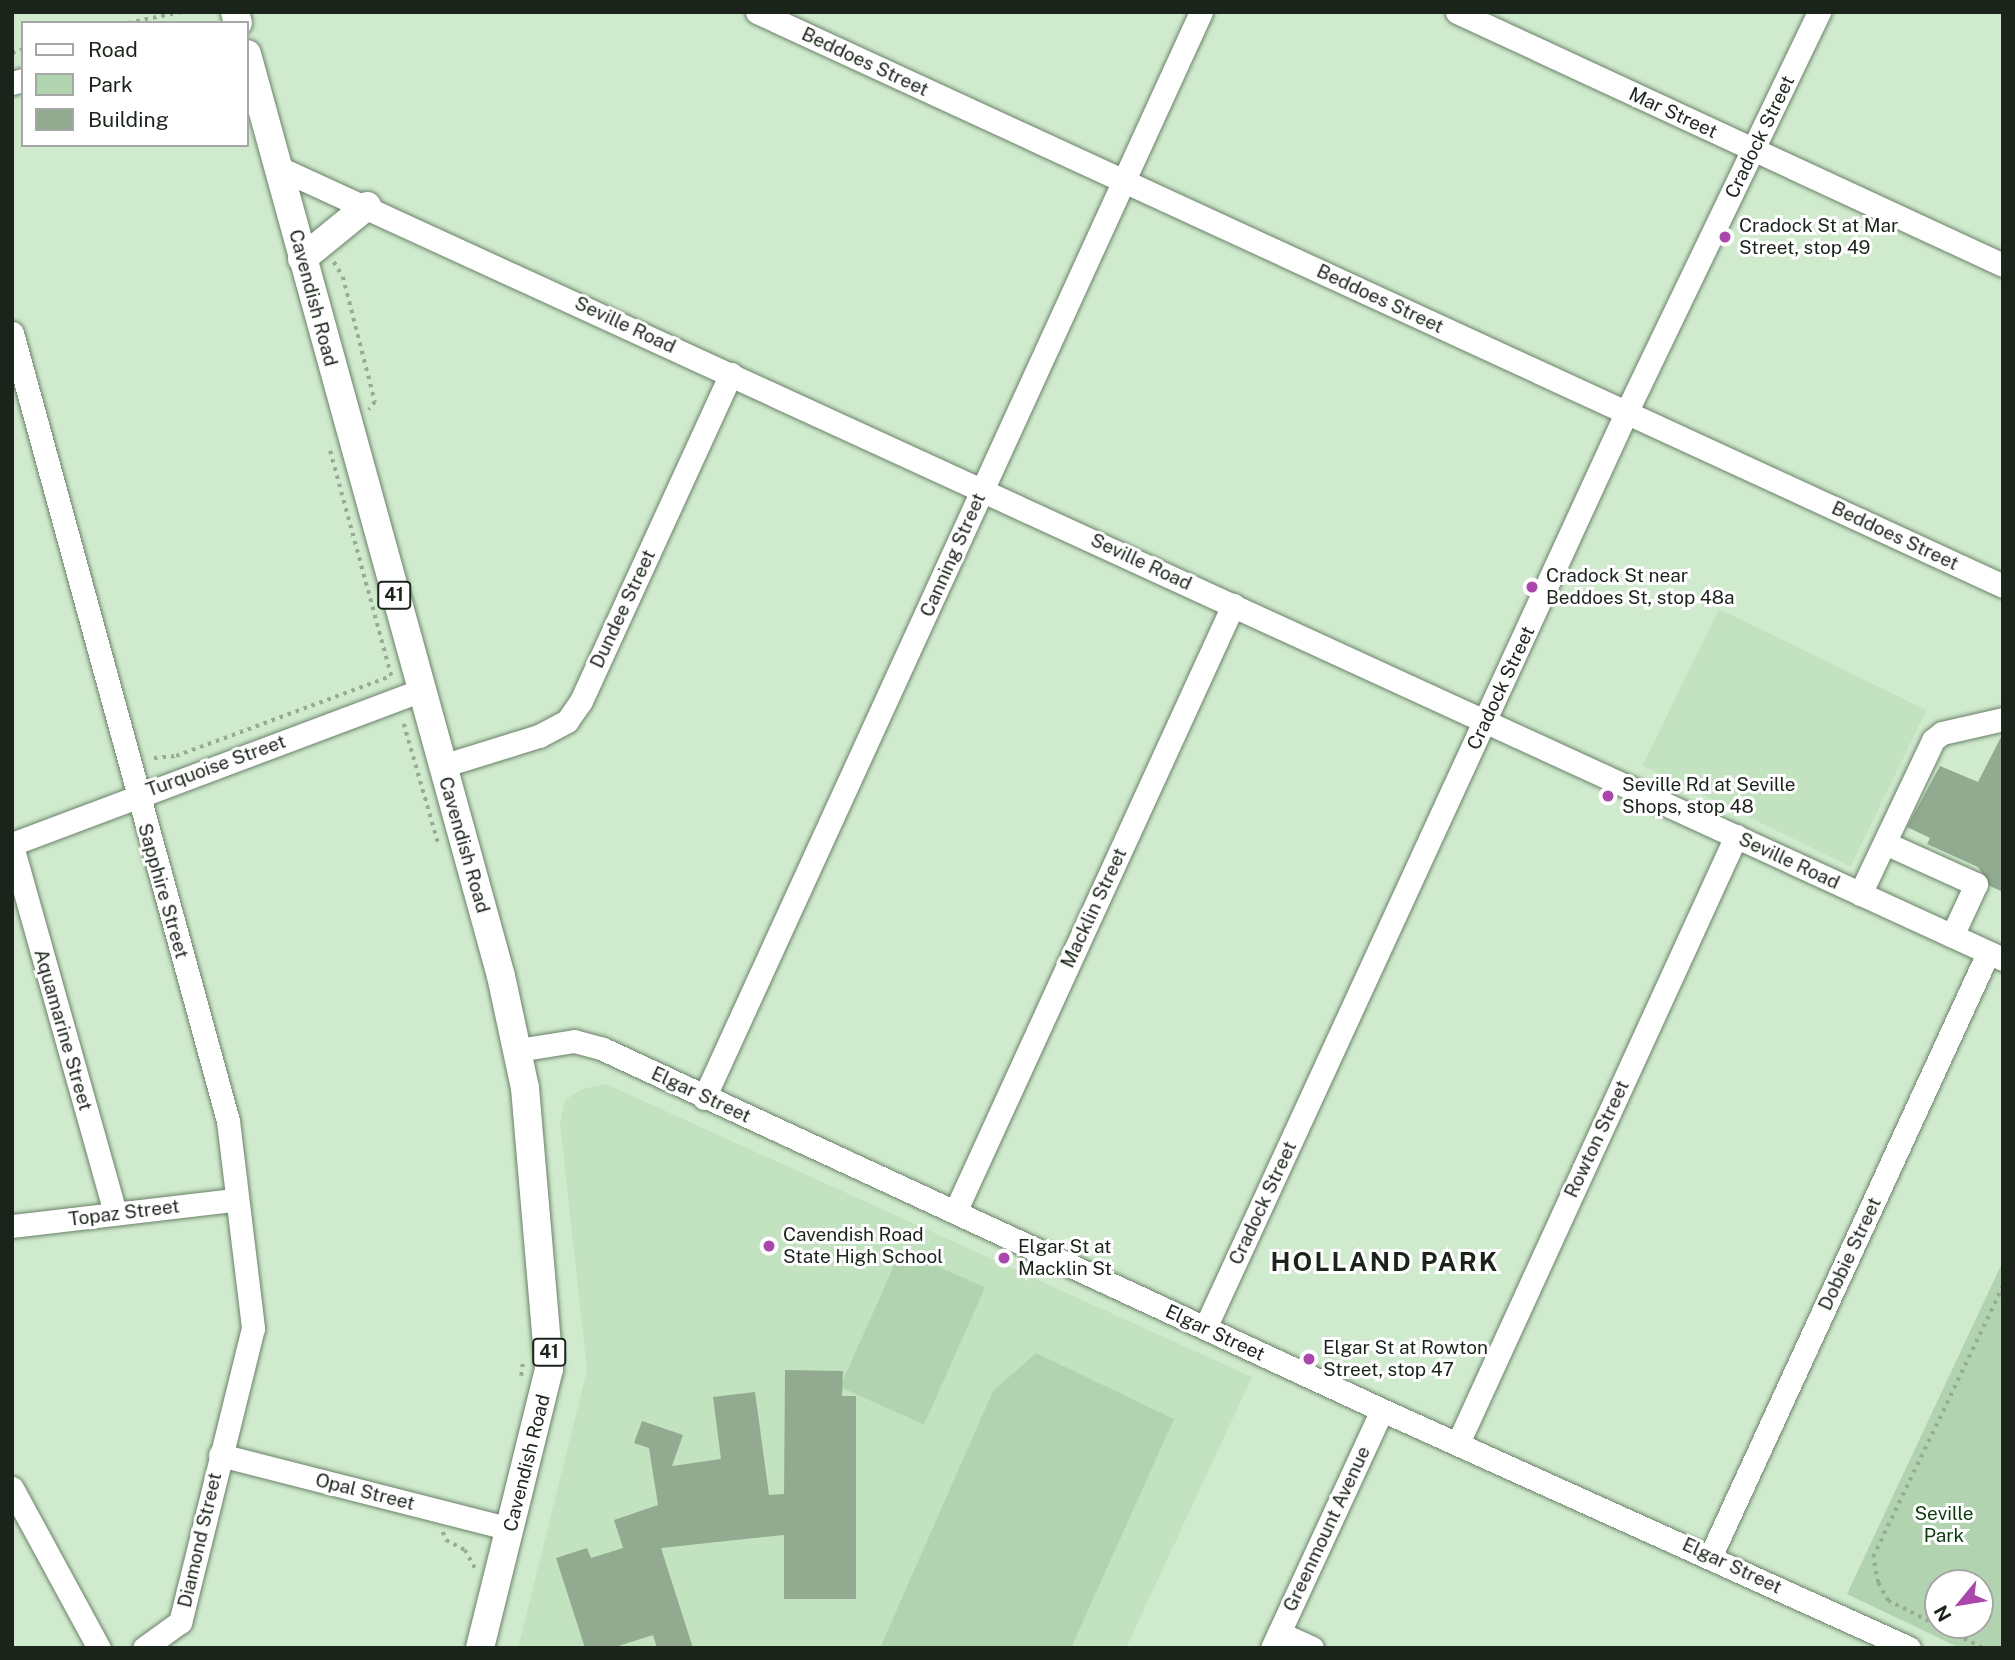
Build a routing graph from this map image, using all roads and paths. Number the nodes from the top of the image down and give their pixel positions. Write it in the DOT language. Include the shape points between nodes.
graph roads {
  1 [pos="181,12"];
  2 [pos="757,12"];
  3 [pos="1201,12"];
  4 [pos="1457,12"];
  5 [pos="1819,12"];
  6 [pos="138,21"];
  7 [pos="248,58"];
  8 [pos="1755,151"];
  9 [pos="278,167"];
  10 [pos="1124,181"];
  11 [pos="366,206"];
  12 [pos="332,258"];
  13 [pos="302,259"];
  14 [pos="2003,265"];
  15 [pos="12,332"];
  16 [pos="731,374"];
  17 [pos="1626,413"];
  18 [pos="372,421"];
  19 [pos="328,443"];
  20 [pos="983,489"];
  21 [pos="2003,586"];
  22 [pos="1233,605"];
  23 [pos="421,690"];
  24 [pos="2003,719"];
  25 [pos="1486,722"];
  26 [pos="404,724"];
  27 [pos="154,758"];
  28 [pos="442,766"];
  29 [pos="138,795"];
  30 [pos="1736,836"];
  31 [pos="1885,843"];
  32 [pos="12,845"];
  33 [pos="442,856"];
  34 [pos="1860,894"];
  35 [pos="1952,936"];
  36 [pos="1995,956"];
  37 [pos="518,1050"];
  38 [pos="704,1098"];
  39 [pos="235,1200"];
  40 [pos="956,1212"];
  41 [pos="115,1213"];
  42 [pos="12,1226"];
  43 [pos="2003,1286"];
  44 [pos="1205,1328"];
  45 [pos="524,1351"];
  46 [pos="520,1387"];
  47 [pos="1382,1410"];
  48 [pos="1458,1443"];
  49 [pos="220,1455"];
  50 [pos="12,1488"];
  51 [pos="447,1513"];
  52 [pos="511,1529"];
  53 [pos="1712,1556"];
  54 [pos="472,1578"];
  55 [pos="1276,1640"];
  56 [pos="99,1648"];
  57 [pos="144,1648"];
  58 [pos="480,1648"];
  59 [pos="1312,1648"];
  60 [pos="1909,1648"];
  61 [pos="1982,1648"];
  1 -- 6 [label="path"];
  2 -- 10 [label="street, Beddoes Street"];
  3 -- 10 [label="street, Canning Street"];
  4 -- 8 [label="street, Mar Street"];
  5 -- 8 [label="street, Cradock Street"];
  7 -- 9 [label="main road, Cavendish Road / 41"];
  8 -- 14 [label="street, Mar Street"];
  8 -- 17 [label="street, Cradock Street"];
  9 -- 11 [label="street, Seville Road"];
  9 -- 13 [label="main road, Cavendish Road / 41"];
  10 -- 17 [label="street, Beddoes Street"];
  10 -- 20 [label="street, Canning Street"];
  11 -- 13 [label="main road"];
  11 -- 16 [label="street, Seville Road"];
  12 -- 18 [label="path" via="343,277 375,402 369,410"];
  13 -- 23 [label="main road, Cavendish Road / 41"];
  15 -- 29 [label="street, Sapphire Street"];
  16 -- 20 [label="street, Seville Road"];
  16 -- 28 [label="street, Dundee Street" via="581,701 567,721 539,736"];
  17 -- 21 [label="street, Beddoes Street"];
  17 -- 25 [label="street, Cradock Street"];
  19 -- 27 [label="path" via="391,676 176,756"];
  20 -- 22 [label="street, Seville Road"];
  20 -- 38 [label="street, Canning Street"];
  22 -- 25 [label="street, Seville Road"];
  22 -- 40 [label="street, Macklin Street"];
  23 -- 28 [label="main road, Cavendish Road / 41"];
  23 -- 29 [label="street, Turquoise Street"];
  24 -- 31 [label="street" via="1941,733 1933,740"];
  25 -- 30 [label="street, Seville Road"];
  25 -- 44 [label="street, Cradock Street"];
  26 -- 33 [label="path"];
  28 -- 37 [label="main road, Cavendish Road / 41"];
  29 -- 32 [label="street, Turquoise Street"];
  29 -- 39 [label="street, Sapphire Street" via="228,1121"];
  30 -- 34 [label="street, Seville Road"];
  30 -- 48 [label="street, Rowton Street"];
  31 -- 34 [label="street"];
  31 -- 35 [label="street" via="1976,884"];
  32 -- 41 [label="street, Aquamarine Street"];
  34 -- 35 [label="street, Seville Road"];
  35 -- 36 [label="street, Seville Road"];
  36 -- 53 [label="street, Dobbie Street"];
  37 -- 38 [label="street, Elgar Street" via="564,1042 593,1045"];
  37 -- 52 [label="main road, Cavendish Road / 41" via="531,1130 550,1354 543,1403"];
  38 -- 40 [label="street, Elgar Street"];
  39 -- 41 [label="street, Topaz Street"];
  39 -- 49 [label="street, Sapphire Street" via="253,1328"];
  40 -- 44 [label="street, Elgar Street"];
  41 -- 42 [label="street, Topaz Street"];
  43 -- 61 [label="path" via="1873,1557 1878,1583 1888,1601"];
  44 -- 47 [label="street, Elgar Street"];
  45 -- 46 [label="path"];
  47 -- 48 [label="street, Elgar Street"];
  47 -- 55 [label="street, Greenmount Avenue"];
  48 -- 53 [label="street, Elgar Street"];
  49 -- 51 [label="street, Opal Street"];
  49 -- 57 [label="street, Diamond Street" via="180,1622"];
  50 -- 56 [label="street"];
  51 -- 52 [label="street, Opal Street"];
  51 -- 54 [label="path" via="444,1537 470,1556 475,1566"];
  52 -- 58 [label="main road, Cavendish Road / 41"];
  53 -- 60 [label="street, Elgar Street"];
  55 -- 59 [label="street"];
}
